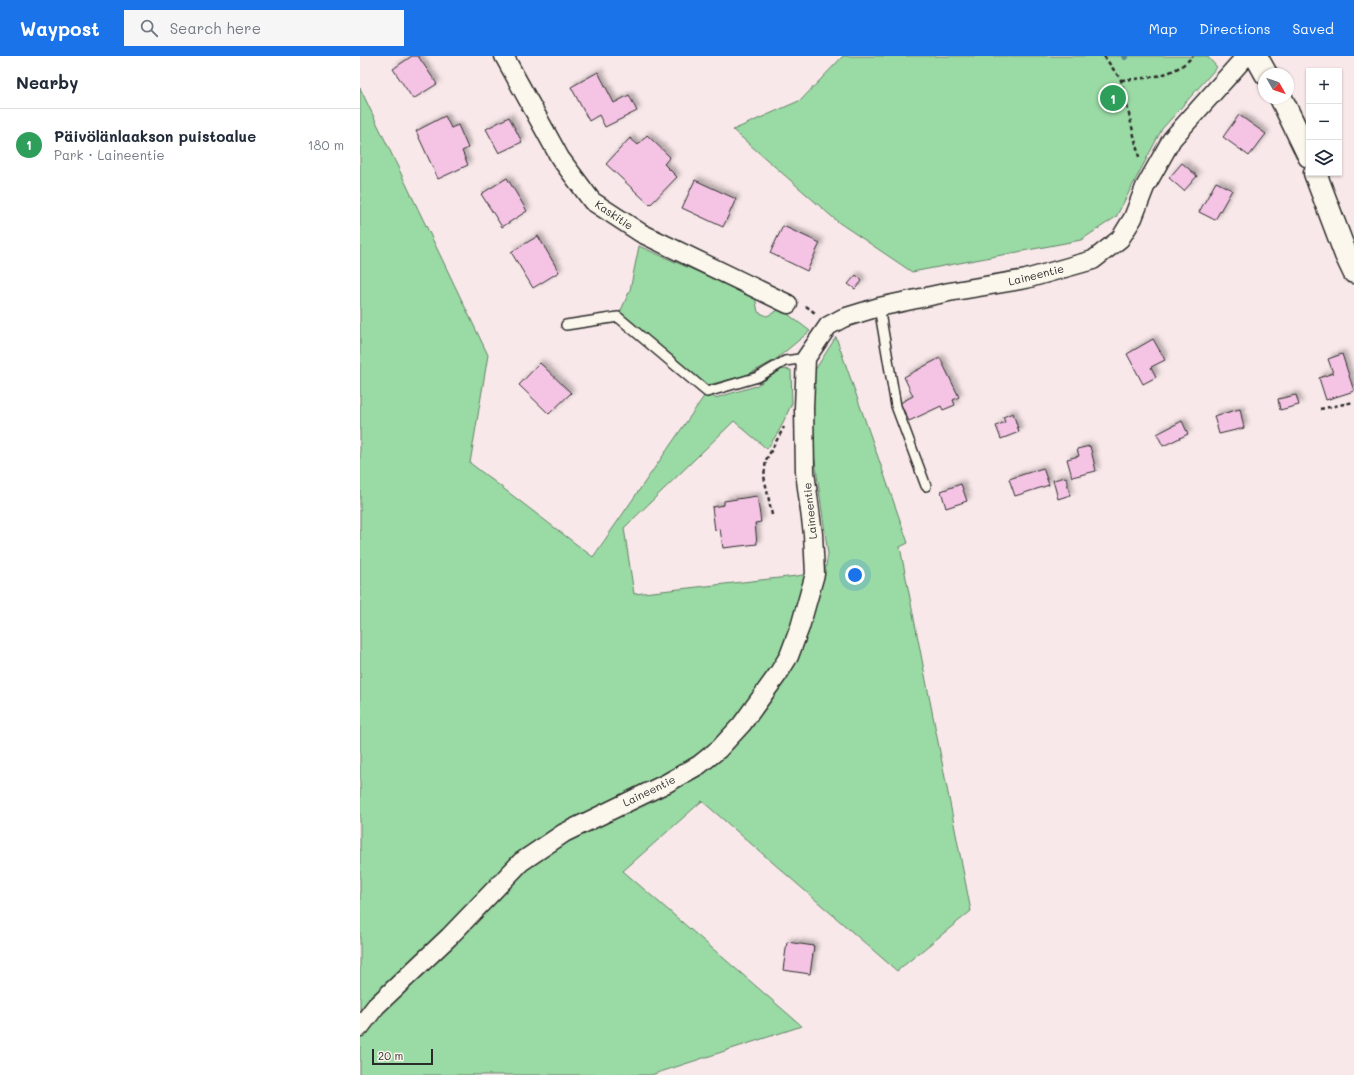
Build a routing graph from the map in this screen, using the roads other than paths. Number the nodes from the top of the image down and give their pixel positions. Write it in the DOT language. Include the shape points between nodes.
graph roads {
  1 [pos="504,56"];
  2 [pos="1246,56"];
  3 [pos="1256,56"];
  4 [pos="1263,68"];
  5 [pos="1284,104"];
  6 [pos="1306,150"];
  7 [pos="1317,176"];
  8 [pos="1354,272"];
  9 [pos="788,304"];
  10 [pos="879,307"];
  11 [pos="566,325"];
  12 [pos="806,358"];
  13 [pos="926,486"];
  14 [pos="360,1027"];
  1 -- 9 [label="street, Kaskitie" via="560,158 592,200 641,233"];
  2 -- 10 [label="street, Laineentie" via="1172,139 1120,239 1093,260 1026,280 949,292"];
  3 -- 4 [label="street"];
  5 -- 6 [label="street"];
  7 -- 8 [label="street"];
  10 -- 12 [label="street, Laineentie" via="843,318 828,326"];
  10 -- 13 [label="lane" via="896,406"];
  11 -- 12 [label="lane" via="618,317 707,392 758,377 785,361"];
  12 -- 14 [label="street, Laineentie" via="805,472 815,574 800,627 789,656 778,674 742,724 719,749 699,765 564,833 521,862 450,937 376,1006"];
}
